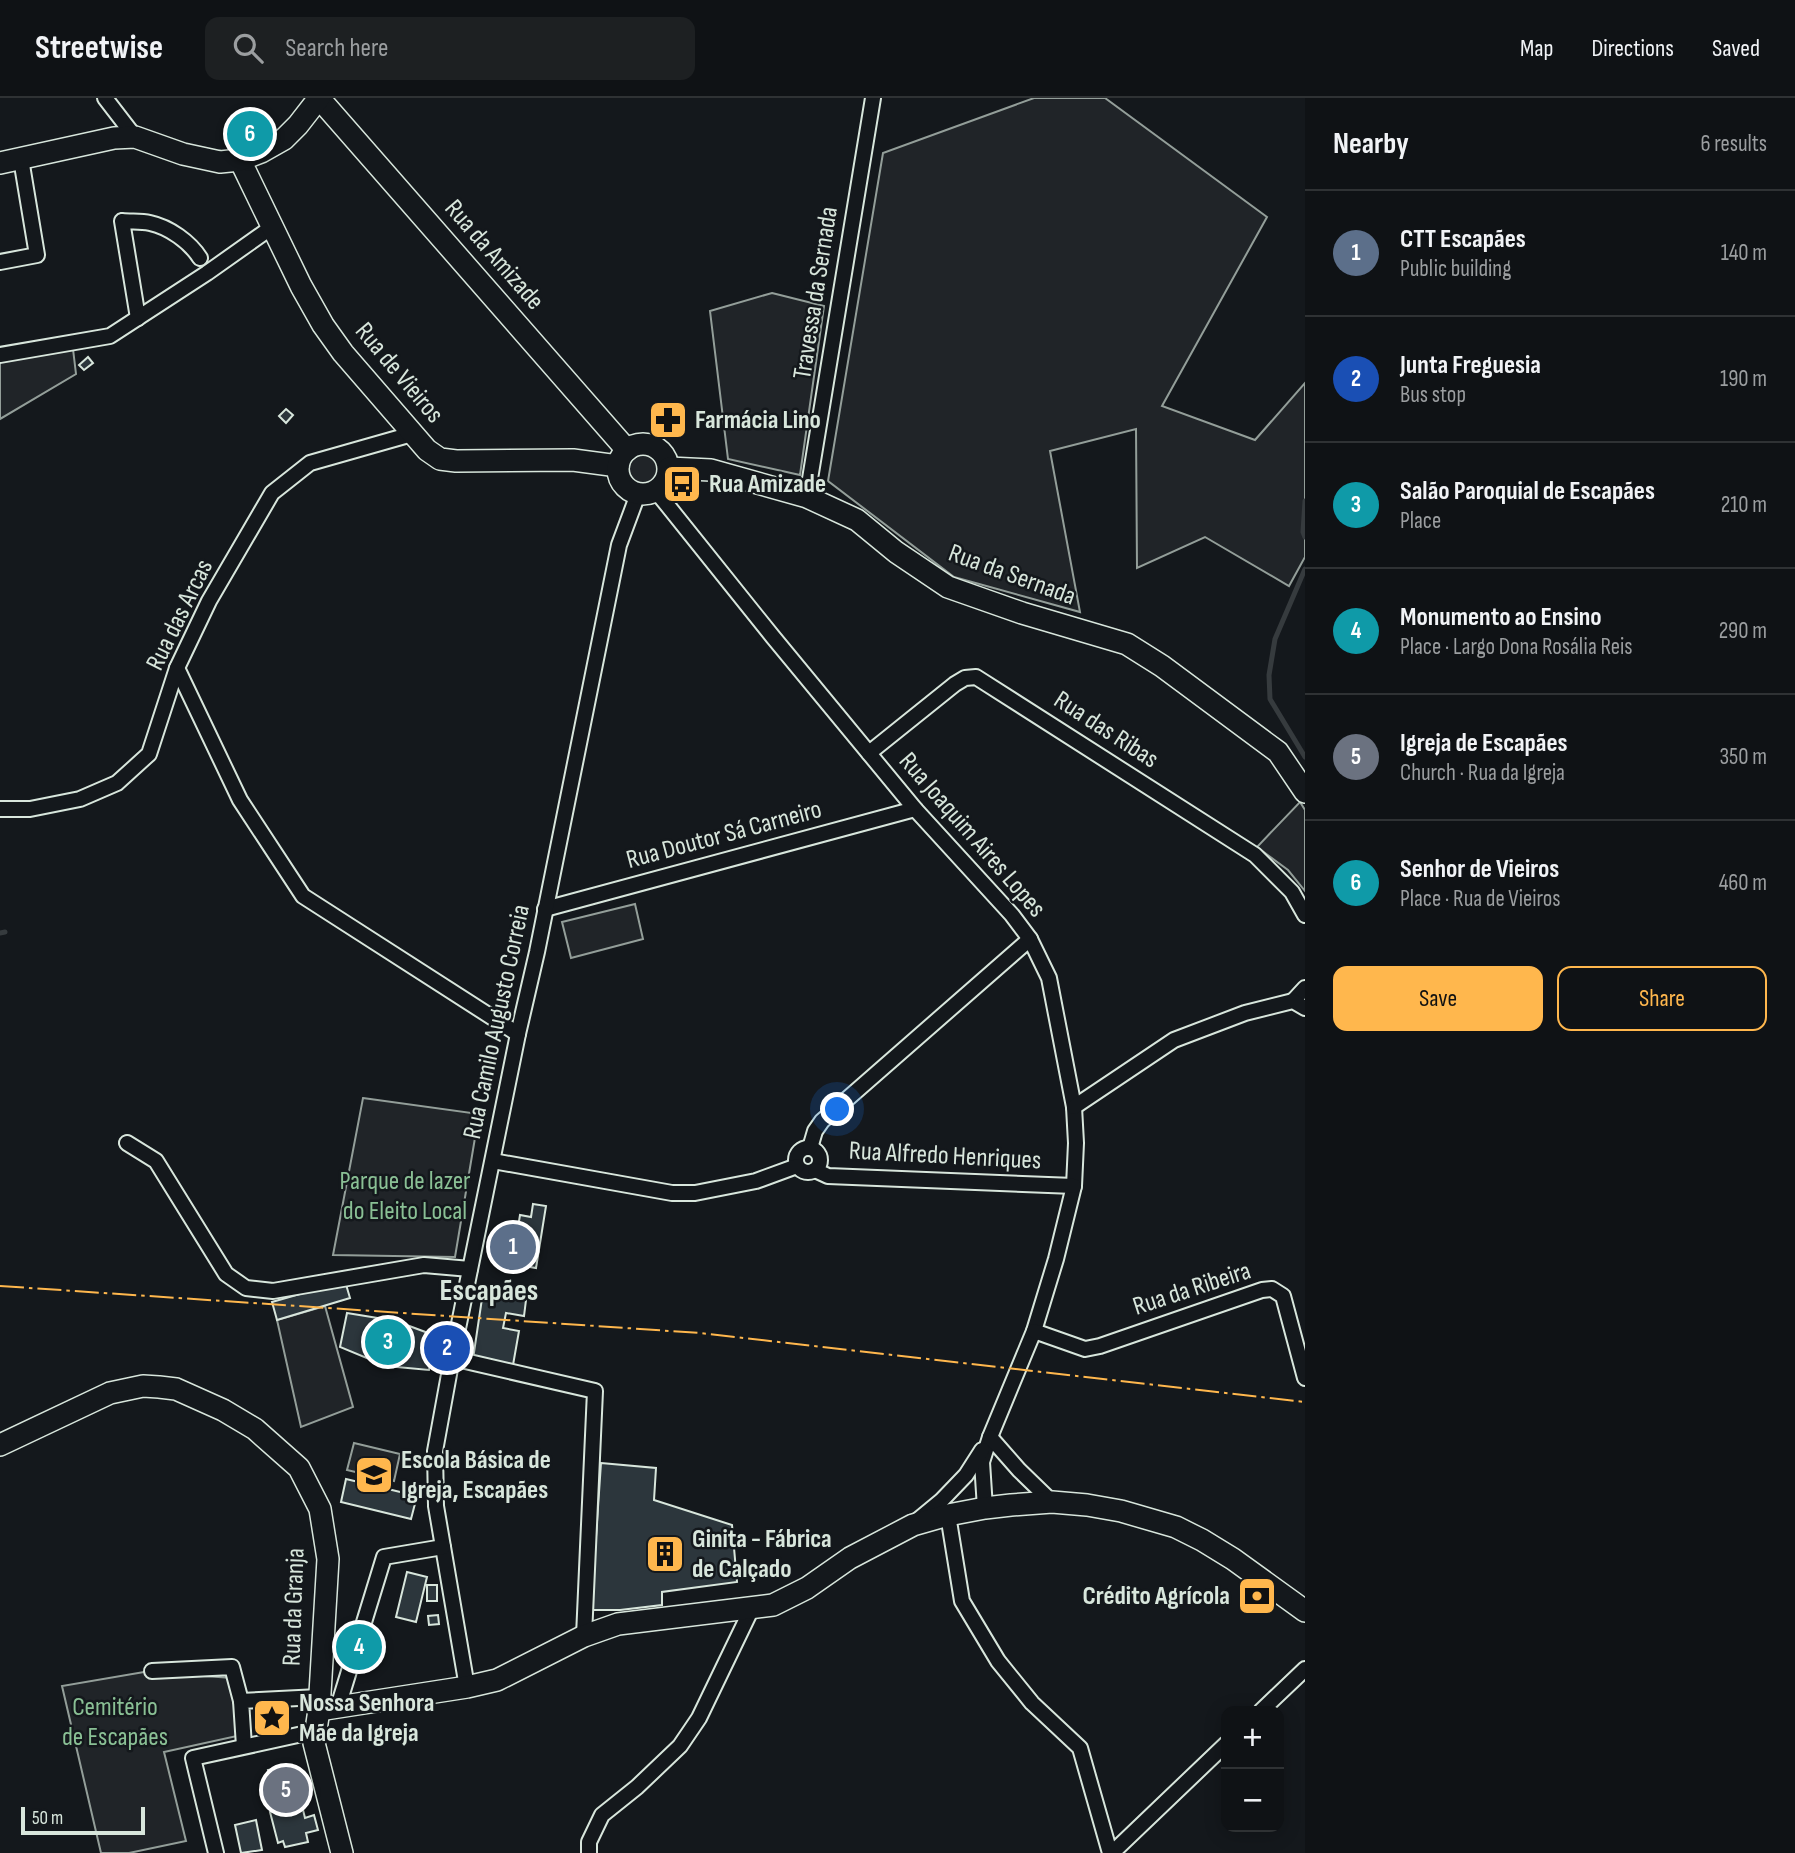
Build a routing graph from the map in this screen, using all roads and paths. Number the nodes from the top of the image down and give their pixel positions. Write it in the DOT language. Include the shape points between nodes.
graph roads {
  1 [pos="105,98"];
  2 [pos="319,98"];
  3 [pos="873,98"];
  4 [pos="135,137"];
  5 [pos="240,160"];
  6 [pos="10,161"];
  7 [pos="272,227"];
  8 [pos="200,258"];
  9 [pos="0,262"];
  10 [pos="138,318"];
  11 [pos="0,355"];
  12 [pos="412,434"];
  13 [pos="623,458"];
  14 [pos="669,468"];
  15 [pos="647,493"];
  16 [pos="807,497"];
  17 [pos="177,668"];
  18 [pos="869,753"];
  19 [pos="1305,792"];
  20 [pos="0,809"];
  21 [pos="915,809"];
  22 [pos="545,909"];
  23 [pos="1305,915"];
  24 [pos="1030,939"];
  25 [pos="1305,988"];
  26 [pos="1299,1004"];
  27 [pos="518,1034"];
  28 [pos="1074,1107"];
  29 [pos="127,1143"];
  30 [pos="810,1148"];
  31 [pos="493,1161"];
  32 [pos="797,1166"];
  33 [pos="815,1170"];
  34 [pos="1074,1186"];
  35 [pos="470,1269"];
  36 [pos="1034,1331"];
  37 [pos="452,1358"];
  38 [pos="1305,1378"];
  39 [pos="990,1437"];
  40 [pos="0,1445"];
  41 [pos="1052,1502"];
  42 [pos="985,1508"];
  43 [pos="948,1515"];
  44 [pos="913,1525"];
  45 [pos="443,1547"];
  46 [pos="752,1608"];
  47 [pos="1305,1611"];
  48 [pos="584,1636"];
  49 [pos="1305,1669"];
  50 [pos="152,1671"];
  51 [pos="467,1687"];
  52 [pos="241,1701"];
  53 [pos="1266,1706"];
  54 [pos="323,1711"];
  55 [pos="244,1746"];
  56 [pos="1221,1749"];
  57 [pos="216,1853"];
  58 [pos="342,1853"];
  59 [pos="589,1853"];
  60 [pos="1111,1853"];
  1 -- 4 [label="street"];
  2 -- 5 [label="street" via="284,139"];
  2 -- 13 [label="street, Rua da Amizade"];
  3 -- 16 [label="street, Travessa da Sernada"];
  4 -- 5 [label="street" via="183,154 220,162"];
  4 -- 6 [label="street"];
  5 -- 7 [label="street, Rua de Vieiros"];
  6 -- 9 [label="street" via="37,256"];
  7 -- 10 [label="street"];
  7 -- 12 [label="street, Rua de Vieiros" via="323,325"];
  8 -- 10 [label="street" via="172,232 150,223 122,221"];
  10 -- 11 [label="street" via="110,336"];
  12 -- 13 [label="street, Rua de Vieiros" via="440,459 456,461"];
  12 -- 17 [label="street, Rua das Arcas" via="310,463 272,493 209,601"];
  13 -- 14 [label="street" via="642,444 663,453"];
  13 -- 15 [label="street" via="620,480 625,487"];
  14 -- 15 [label="street" via="666,482"];
  14 -- 16 [label="street, Rua da Sernada" via="711,470"];
  15 -- 18 [label="street, Rua Joaquim Aires Lopes"];
  15 -- 22 [label="street, Rua Camilo Augusto Correia" via="619,545"];
  16 -- 19 [label="street, Rua da Sernada" via="857,520 948,587 1141,652 1278,752"];
  17 -- 20 [label="street, Rua das Arcas" via="149,754 117,783 80,799 30,809"];
  17 -- 27 [label="street" via="240,800 303,896"];
  18 -- 21 [label="street, Rua Joaquim Aires Lopes"];
  18 -- 23 [label="street, Rua das Ribas" via="955,684 976,677 1255,855 1292,892"];
  21 -- 22 [label="street, Rua Doutor Sá Carneiro"];
  21 -- 24 [label="street, Rua Joaquim Aires Lopes"];
  22 -- 27 [label="street, Rua Camilo Augusto Correia"];
  24 -- 28 [label="street, Rua Joaquim Aires Lopes" via="1049,978"];
  24 -- 30 [label="street" via="822,1121"];
  25 -- 26 [label="street"];
  26 -- 28 [label="street" via="1245,1013 1174,1040"];
  27 -- 31 [label="street, Rua Camilo Augusto Correia"];
  28 -- 34 [label="street, Rua Joaquim Aires Lopes"];
  29 -- 35 [label="street" via="156,1161 226,1274 246,1288 273,1291 424,1265"];
  30 -- 32 [label="street, Rua Alfredo Henriques" via="799,1152"];
  30 -- 33 [label="street, Rua Alfredo Henriques" via="820,1159"];
  31 -- 32 [label="street" via="672,1193 756,1181"];
  31 -- 35 [label="street, Rua Camilo Augusto Correia"];
  32 -- 33 [label="street, Rua Alfredo Henriques" via="808,1173"];
  33 -- 34 [label="street, Rua Alfredo Henriques" via="828,1176"];
  34 -- 36 [label="street, Rua Joaquim Aires Lopes"];
  35 -- 37 [label="street, Rua Camilo Augusto Correia"];
  36 -- 38 [label="street, Rua da Ribeira" via="1085,1349 1272,1289 1283,1296"];
  36 -- 39 [label="street, Rua Joaquim Aires Lopes"];
  37 -- 45 [label="street, Rua Camilo Augusto Correia" via="435,1451 436,1506"];
  37 -- 48 [label="street" via="595,1391"];
  39 -- 41 [label="street"];
  39 -- 42 [label="street" via="982,1462"];
  39 -- 44 [label="street" via="966,1475"];
  40 -- 54 [label="street, Rua da Granja" via="110,1393 143,1386 176,1389 256,1430 299,1468 320,1509 328,1559"];
  41 -- 42 [label="street"];
  41 -- 47 [label="street" via="1121,1511 1177,1527 1233,1559"];
  42 -- 43 [label="street"];
  43 -- 44 [label="street"];
  43 -- 60 [label="street" via="962,1601 998,1661 1032,1703 1080,1748"];
  44 -- 46 [label="street" via="850,1558 807,1588 773,1605"];
  45 -- 51 [label="street, Rua Camilo Augusto Correia"];
  45 -- 54 [label="street" via="384,1557"];
  46 -- 48 [label="street" via="618,1624"];
  46 -- 59 [label="street" via="699,1718 680,1746 602,1815 589,1842"];
  48 -- 51 [label="street" via="497,1680"];
  49 -- 53 [label="street"];
  50 -- 52 [label="street" via="232,1667"];
  51 -- 54 [label="street"];
  52 -- 54 [label="street"];
  52 -- 55 [label="street"];
  54 -- 55 [label="street"];
  54 -- 58 [label="street, Rua da Granja" via="314,1743"];
  55 -- 57 [label="street" via="193,1758"];
  56 -- 60 [label="street"];
}
